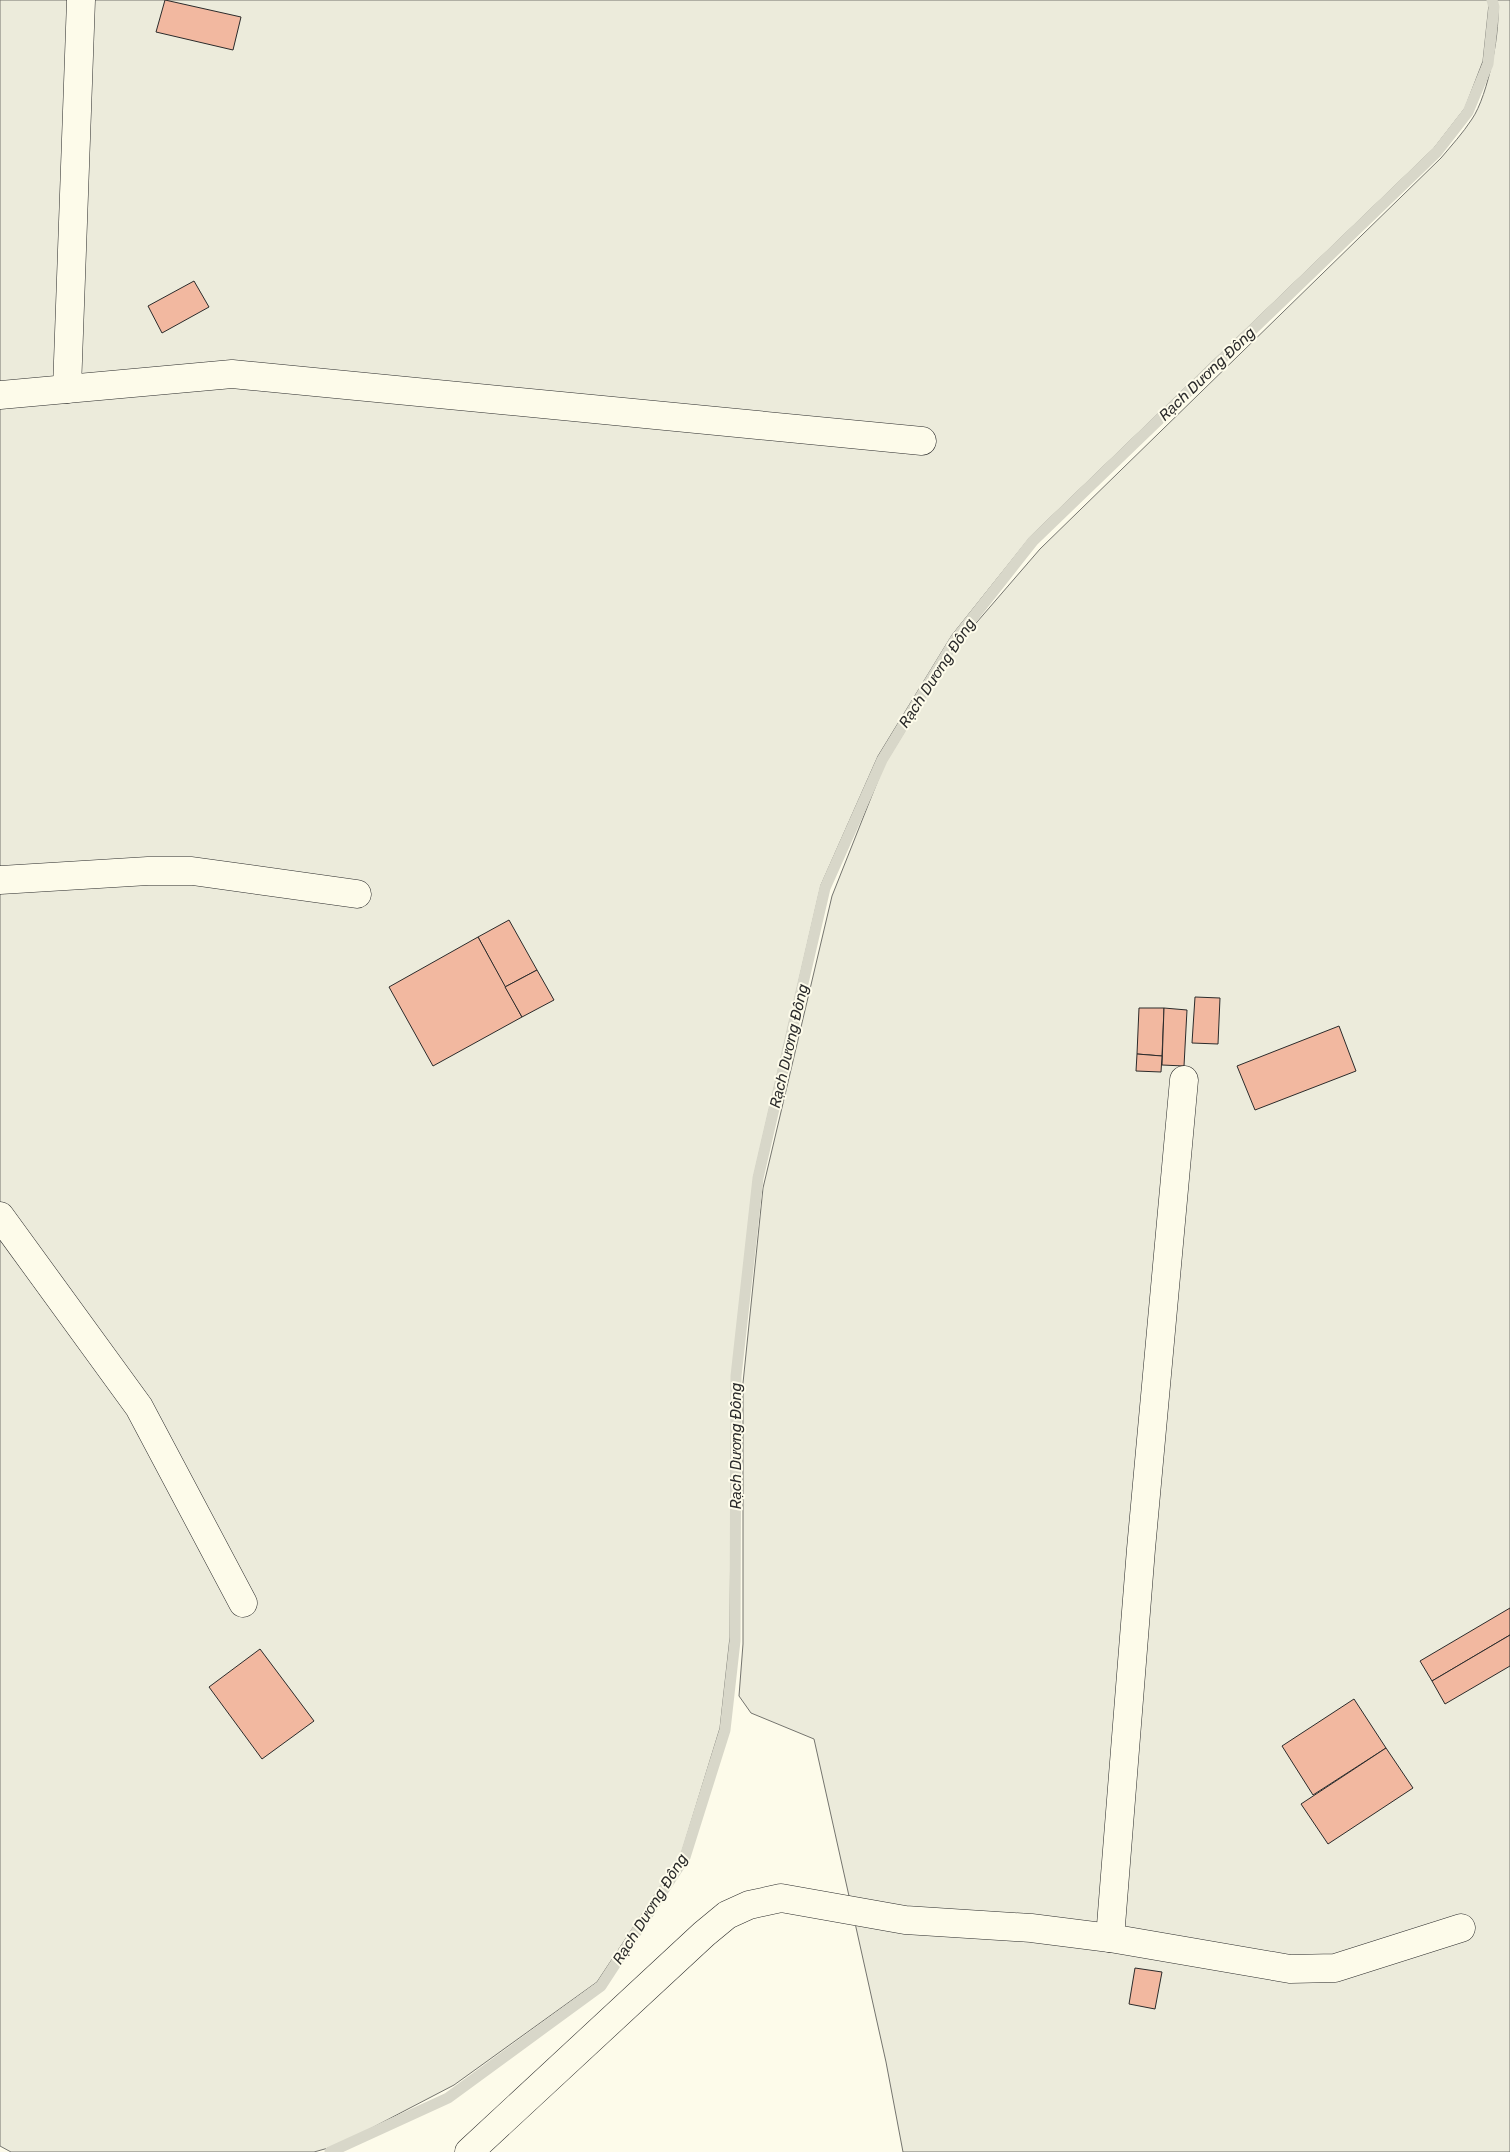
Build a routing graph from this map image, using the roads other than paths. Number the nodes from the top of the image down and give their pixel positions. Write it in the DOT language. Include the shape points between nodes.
graph roads {
  1 [pos="80,0"];
  2 [pos="66,389"];
  3 [pos="0,395"];
  4 [pos="922,441"];
  5 [pos="0,880"];
  6 [pos="357,894"];
  7 [pos="1184,1080"];
  8 [pos="0,1216"];
  9 [pos="243,1603"];
  10 [pos="1460,1928"];
  11 [pos="1110,1938"];
  12 [pos="469,2152"];
  1 -- 2 [label="street"];
  2 -- 3 [label="street"];
  2 -- 4 [label="street" via="232,374"];
  5 -- 6 [label="street" via="148,870 192,871"];
  7 -- 11 [label="street" via="1141,1549"];
  8 -- 9 [label="street" via="139,1407"];
  10 -- 11 [label="street" via="1335,1968 1290,1969"];
  11 -- 12 [label="street" via="1031,1928 905,1920 781,1898 749,1904 727,1915 704,1934"];
}
